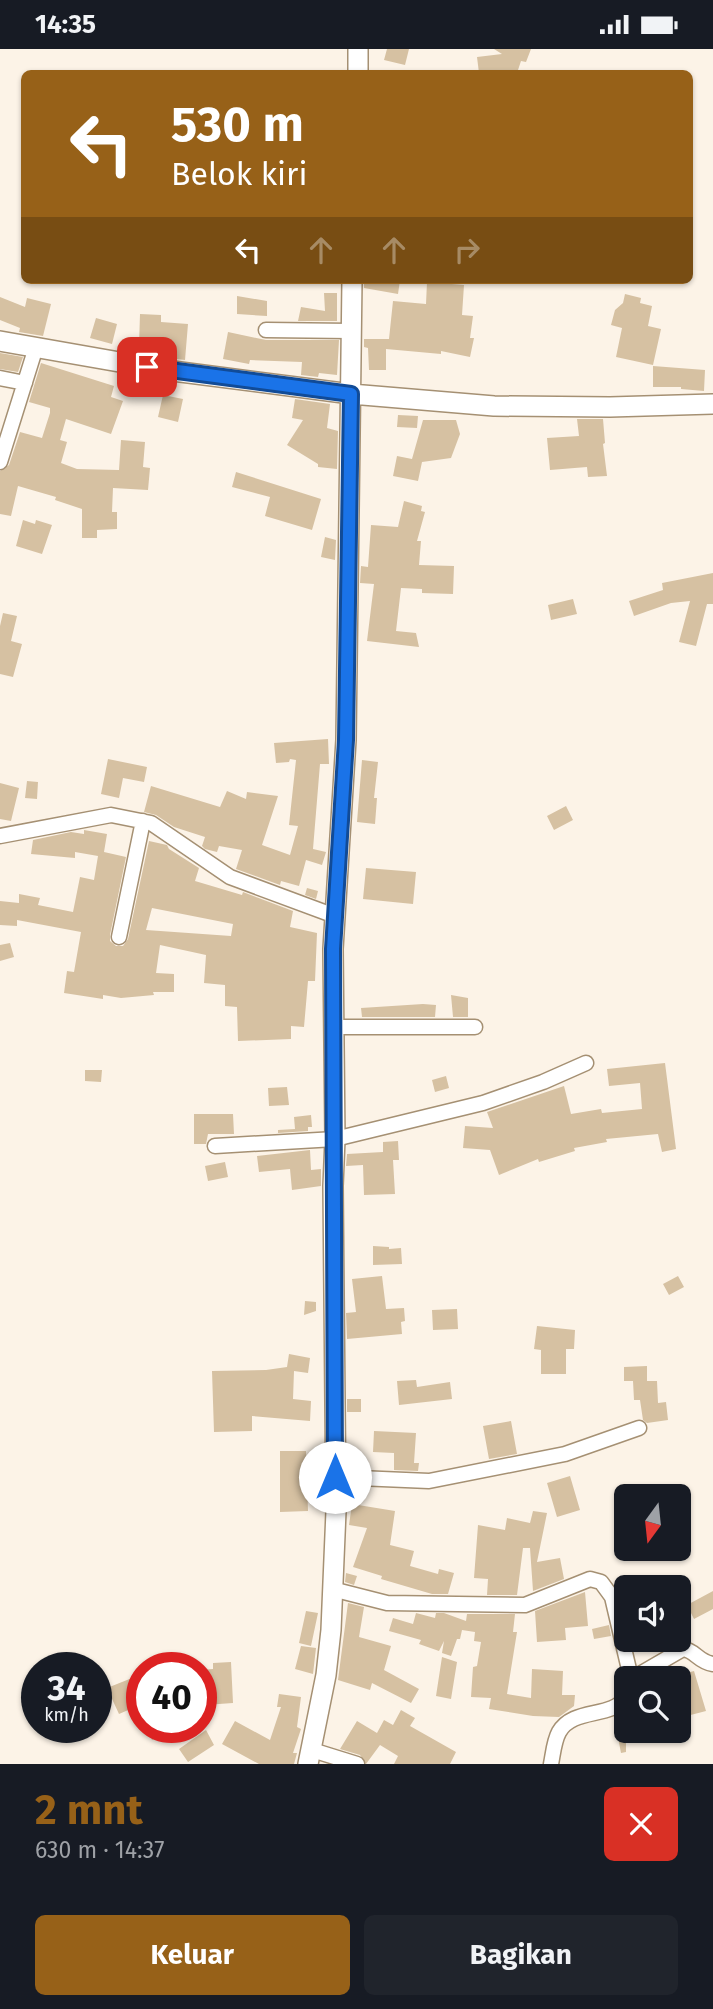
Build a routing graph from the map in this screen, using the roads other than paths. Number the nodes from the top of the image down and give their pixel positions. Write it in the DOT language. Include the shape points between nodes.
graph roads {
  1 [pos="358,49"];
  2 [pos="358,70"];
  3 [pos="352,284"];
  4 [pos="266,330"];
  5 [pos="351,331"];
  6 [pos="0,341"];
  7 [pos="36,347"];
  8 [pos="0,378"];
  9 [pos="25,383"];
  10 [pos="351,394"];
  11 [pos="713,404"];
  12 [pos="0,462"];
  13 [pos="143,821"];
  14 [pos="0,836"];
  15 [pos="335,916"];
  16 [pos="119,937"];
  17 [pos="335,1027"];
  18 [pos="475,1027"];
  19 [pos="586,1063"];
  20 [pos="335,1139"];
  21 [pos="215,1146"];
  22 [pos="639,1428"];
  23 [pos="335,1477"];
  24 [pos="332,1589"];
  25 [pos="713,1664"];
  26 [pos="629,1666"];
  27 [pos="653,1666"];
  28 [pos="614,1707"];
  29 [pos="310,1757"];
  30 [pos="357,1764"];
  31 [pos="551,1764"];
  1 -- 2 [label="street"];
  3 -- 5 [label="street"];
  4 -- 5 [label="street"];
  5 -- 10 [label="street"];
  6 -- 7 [label="street"];
  7 -- 9 [label="street"];
  7 -- 10 [label="street" via="164,370"];
  8 -- 9 [label="street"];
  9 -- 12 [label="street"];
  10 -- 11 [label="street" via="494,406"];
  10 -- 15 [label="street" via="346,740"];
  13 -- 14 [label="street" via="111,815"];
  13 -- 15 [label="street" via="230,877"];
  13 -- 16 [label="street"];
  15 -- 17 [label="street"];
  17 -- 18 [label="street"];
  17 -- 20 [label="street"];
  19 -- 20 [label="street" via="483,1103"];
  20 -- 21 [label="street"];
  20 -- 23 [label="street"];
  22 -- 23 [label="street" via="565,1454 429,1481"];
  23 -- 24 [label="street"];
  24 -- 26 [label="street" via="397,1604 525,1605 590,1579 601,1582 612,1597"];
  24 -- 29 [label="street" via="326,1675"];
  25 -- 27 [label="street" via="683,1649"];
  28 -- 31 [label="street" via="565,1724 558,1733"];
  29 -- 30 [label="street"];
}
